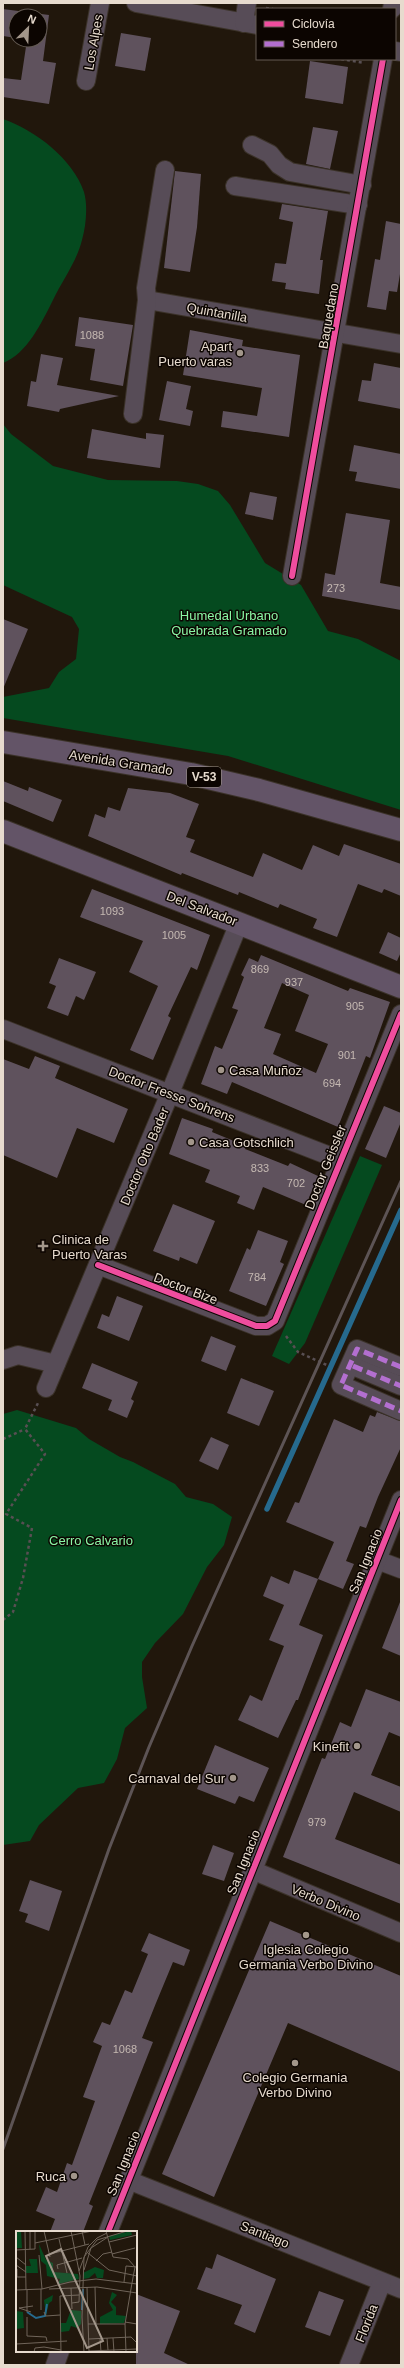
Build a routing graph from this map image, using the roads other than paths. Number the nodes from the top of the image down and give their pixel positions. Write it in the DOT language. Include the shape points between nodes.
graph roads {
  1 [pos="100,3"];
  2 [pos="136,3"];
  3 [pos="247,3"];
  4 [pos="251,24"];
  5 [pos="383,60"];
  6 [pos="86,81"];
  7 [pos="252,145"];
  8 [pos="165,170"];
  9 [pos="362,185"];
  10 [pos="234,186"];
  11 [pos="358,205"];
  12 [pos="147,300"];
  13 [pos="336,333"];
  14 [pos="401,344"];
  15 [pos="133,414"];
  16 [pos="292,576"];
  17 [pos="3,742"];
  18 [pos="401,830"];
  19 [pos="3,831"];
  20 [pos="239,923"];
  21 [pos="401,987"];
  22 [pos="401,1014"];
  23 [pos="3,1029"];
  24 [pos="170,1093"];
  25 [pos="340,1160"];
  26 [pos="98,1265"];
  27 [pos="271,1323"];
  28 [pos="3,1360"];
  29 [pos="56,1364"];
  30 [pos="353,1366"];
  31 [pos="401,1367"];
  32 [pos="401,1386"];
  33 [pos="46,1388"];
  34 [pos="401,1411"];
  35 [pos="401,1500"];
  36 [pos="377,1560"];
  37 [pos="401,1569"];
  38 [pos="252,1870"];
  39 [pos="401,1933"];
  40 [pos="128,2180"];
  41 [pos="108,2231"];
  42 [pos="382,2282"];
  43 [pos="401,2289"];
  44 [pos="60,2352"];
  45 [pos="55,2365"];
  46 [pos="349,2365"];
  1 -- 6 [label="street, Los Alpes"];
  2 -- 4 [label="street"];
  3 -- 4 [label="street"];
  5 -- 9 [label="street, Baquedano"];
  7 -- 9 [label="street" via="270,154 279,165 290,172"];
  8 -- 12 [label="street" via="146,288"];
  9 -- 11 [label="street, Baquedano"];
  10 -- 11 [label="street"];
  11 -- 13 [label="street, Baquedano"];
  12 -- 13 [label="street, Quintanilla"];
  12 -- 15 [label="street"];
  13 -- 14 [label="street, Quintanilla"];
  13 -- 16 [label="street, Baquedano"];
  17 -- 18 [label="main road, Avenida Gramado / V-53" via="191,774 259,790"];
  19 -- 20 [label="main road, Del Salvador"];
  20 -- 21 [label="main road, Del Salvador"];
  20 -- 24 [label="street, Doctor Otto Bader"];
  22 -- 25 [label="street, Doctor Geissler"];
  23 -- 24 [label="street, Doctor Fresse Sohrens"];
  24 -- 25 [label="street, Doctor Fresse Sohrens"];
  24 -- 26 [label="street, Doctor Otto Bader"];
  25 -- 27 [label="street, Doctor Geissler"];
  26 -- 27 [label="street, Doctor Bize" via="256,1326"];
  26 -- 29 [label="street, Doctor Otto Bader"];
  28 -- 29 [label="street" via="18,1355"];
  29 -- 33 [label="street, Doctor Otto Bader"];
  30 -- 32 [label="street"];
  31 -- 34 [label="street" via="357,1349 341,1385"];
  35 -- 36 [label="street, San Ignacio"];
  36 -- 37 [label="street"];
  36 -- 38 [label="street, San Ignacio"];
  38 -- 39 [label="street, Verbo Divino"];
  38 -- 40 [label="street, San Ignacio"];
  40 -- 41 [label="street, San Ignacio"];
  40 -- 42 [label="street, Santiago"];
  42 -- 43 [label="street, Santiago"];
  42 -- 46 [label="street, Florida"];
  44 -- 45 [label="street"];
}
